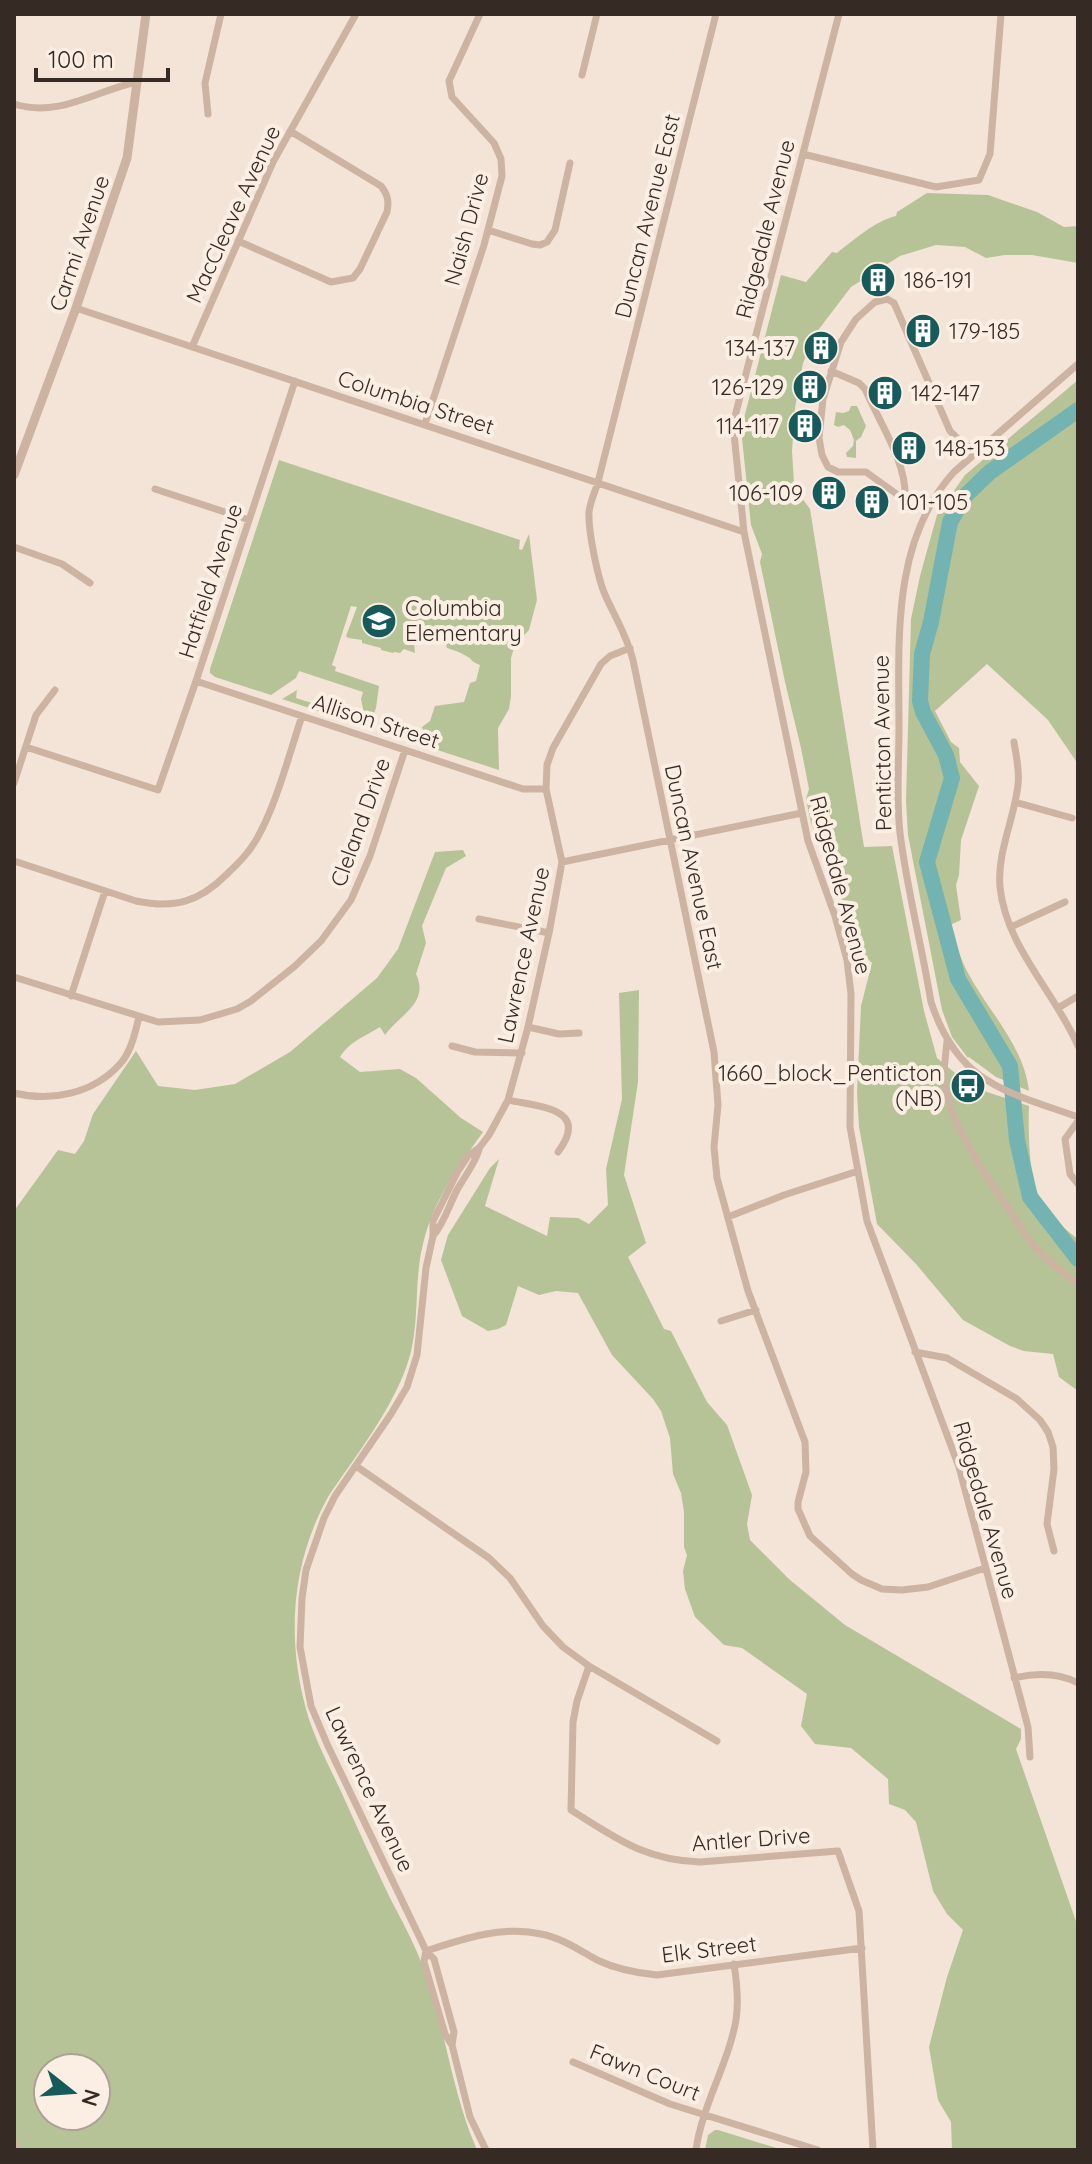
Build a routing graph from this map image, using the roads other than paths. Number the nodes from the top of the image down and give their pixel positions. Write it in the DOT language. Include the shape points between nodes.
graph roads {
  1 [pos="146,14"];
  2 [pos="221,14"];
  3 [pos="356,14"];
  4 [pos="480,14"];
  5 [pos="597,14"];
  6 [pos="716,14"];
  7 [pos="839,14"];
  8 [pos="1001,14"];
  9 [pos="582,75"];
  10 [pos="137,82"];
  11 [pos="14,104"];
  12 [pos="208,114"];
  13 [pos="290,131"];
  14 [pos="803,154"];
  15 [pos="570,163"];
  16 [pos="488,230"];
  17 [pos="238,241"];
  18 [pos="76,308"];
  19 [pos="192,347"];
  20 [pos="1078,364"];
  21 [pos="831,371"];
  22 [pos="295,381"];
  23 [pos="425,424"];
  24 [pos="977,451"];
  25 [pos="14,475"];
  26 [pos="598,482"];
  27 [pos="155,489"];
  28 [pos="905,500"];
  29 [pos="927,510"];
  30 [pos="249,520"];
  31 [pos="744,532"];
  32 [pos="14,547"];
  33 [pos="90,583"];
  34 [pos="630,648"];
  35 [pos="196,681"];
  36 [pos="55,690"];
  37 [pos="302,716"];
  38 [pos="1014,742"];
  39 [pos="26,747"];
  40 [pos="405,750"];
  41 [pos="14,783"];
  42 [pos="546,789"];
  43 [pos="1015,802"];
  44 [pos="802,813"];
  45 [pos="1072,818"];
  46 [pos="670,839"];
  47 [pos="14,861"];
  48 [pos="562,862"];
  49 [pos="105,891"];
  50 [pos="1065,902"];
  51 [pos="479,919"];
  52 [pos="1011,927"];
  53 [pos="549,933"];
  54 [pos="14,977"];
  55 [pos="71,996"];
  56 [pos="1078,996"];
  57 [pos="1058,1008"];
  58 [pos="139,1017"];
  59 [pos="528,1027"];
  60 [pos="579,1033"];
  61 [pos="947,1041"];
  62 [pos="452,1046"];
  63 [pos="1078,1046"];
  64 [pos="522,1053"];
  65 [pos="14,1093"];
  66 [pos="508,1100"];
  67 [pos="1078,1119"];
  68 [pos="558,1152"];
  69 [pos="858,1171"];
  70 [pos="1078,1184"];
  71 [pos="728,1217"];
  72 [pos="1078,1284"];
  73 [pos="756,1310"];
  74 [pos="721,1321"];
  75 [pos="915,1352"];
  76 [pos="356,1466"];
  77 [pos="1054,1551"];
  78 [pos="985,1568"];
  79 [pos="589,1666"];
  80 [pos="1014,1678"];
  81 [pos="1078,1683"];
  82 [pos="717,1741"];
  83 [pos="1030,1757"];
  84 [pos="862,1948"];
  85 [pos="426,1951"];
  86 [pos="734,1964"];
  87 [pos="573,2062"];
  88 [pos="704,2114"];
  89 [pos="14,2144"];
  90 [pos="16,2150"];
  91 [pos="486,2150"];
  92 [pos="696,2150"];
  93 [pos="818,2150"];
  94 [pos="873,2150"];
  1 -- 10 [label="street, Carmi Avenue"];
  2 -- 12 [label="street" via="205,83"];
  3 -- 13 [label="street, MacCleave Avenue"];
  4 -- 16 [label="street, Naish Drive" via="449,81 452,97 494,143 501,159 500,189"];
  5 -- 9 [label="street"];
  6 -- 26 [label="street, Duncan Avenue East"];
  7 -- 14 [label="street, Ridgedale Avenue"];
  8 -- 14 [label="street" via="990,154 979,180 936,187"];
  10 -- 11 [label="street" via="58,107"];
  10 -- 18 [label="street, Carmi Avenue" via="127,158"];
  13 -- 17 [label="street, MacCleave Avenue"];
  13 -- 17 [label="street" via="381,186 387,193 387,212 353,278 331,282"];
  14 -- 31 [label="street, Ridgedale Avenue" via="733,424"];
  15 -- 16 [label="street" via="555,230 547,242 532,244"];
  16 -- 23 [label="street, Naish Drive"];
  17 -- 19 [label="street, MacCleave Avenue"];
  18 -- 19 [label="street, Columbia Street"];
  18 -- 25 [label="street, Carmi Avenue"];
  19 -- 22 [label="street, Columbia Street"];
  20 -- 24 [label="street, Penticton Avenue"];
  21 -- 24 [label="street" via="856,319 887,299 894,303 950,431"];
  21 -- 28 [label="street" via="865,389 901,469"];
  21 -- 28 [label="street" via="819,438 828,467 866,472"];
  22 -- 23 [label="street, Columbia Street"];
  22 -- 30 [label="street, Hatfield Avenue"];
  23 -- 26 [label="street, Columbia Street"];
  24 -- 29 [label="street, Penticton Avenue" via="940,487"];
  26 -- 31 [label="street, Columbia Street"];
  26 -- 34 [label="street, Duncan Avenue East" via="589,514 601,584"];
  27 -- 30 [label="street"];
  28 -- 29 [label="street"];
  29 -- 61 [label="street, Penticton Avenue" via="901,605 899,816 931,1002"];
  30 -- 35 [label="street, Hatfield Avenue"];
  31 -- 44 [label="street, Ridgedale Avenue"];
  32 -- 33 [label="street" via="62,564"];
  34 -- 42 [label="street, Lawrence Avenue" via="605,660 585,690 553,748"];
  34 -- 46 [label="street, Duncan Avenue East"];
  35 -- 37 [label="street, Allison Street"];
  35 -- 39 [label="street, Hatfield Avenue" via="158,790"];
  36 -- 39 [label="street" via="36,715"];
  37 -- 40 [label="street, Allison Street"];
  37 -- 49 [label="street" via="268,816 249,851 215,886 197,898 156,905"];
  38 -- 43 [label="street" via="1019,777"];
  39 -- 41 [label="street"];
  40 -- 42 [label="street, Allison Street" via="523,789"];
  40 -- 58 [label="street, Cleland Drive" via="362,878 321,941 237,1009 189,1021"];
  42 -- 48 [label="street, Lawrence Avenue"];
  43 -- 45 [label="street"];
  43 -- 52 [label="street" via="1000,873"];
  44 -- 46 [label="street"];
  44 -- 69 [label="street, Ridgedale Avenue" via="847,960 850,1127"];
  46 -- 48 [label="street"];
  46 -- 71 [label="street, Duncan Avenue East" via="714,1052 715,1162"];
  47 -- 49 [label="street"];
  48 -- 53 [label="street, Lawrence Avenue"];
  49 -- 55 [label="street"];
  50 -- 52 [label="street"];
  51 -- 53 [label="street"];
  52 -- 57 [label="street"];
  53 -- 59 [label="street, Lawrence Avenue"];
  54 -- 55 [label="street, Cleland Drive"];
  55 -- 58 [label="street, Cleland Drive"];
  56 -- 57 [label="street"];
  57 -- 63 [label="street"];
  58 -- 65 [label="street" via="120,1064 101,1080 60,1096"];
  59 -- 60 [label="street"];
  59 -- 64 [label="street, Lawrence Avenue"];
  61 -- 67 [label="street" via="980,1077"];
  61 -- 72 [label="street, Penticton Avenue" via="943,1080 953,1115 976,1160 1030,1241"];
  62 -- 64 [label="street"];
  64 -- 66 [label="street, Lawrence Avenue"];
  66 -- 68 [label="street" via="557,1111 566,1118 568,1135"];
  66 -- 76 [label="street, Lawrence Avenue" via="433,1236 417,1355 407,1387"];
  67 -- 70 [label="street" via="1065,1139 1070,1174"];
  69 -- 71 [label="street"];
  69 -- 75 [label="street, Ridgedale Avenue" via="867,1221"];
  71 -- 73 [label="street, Duncan Avenue East"];
  73 -- 74 [label="street"];
  73 -- 78 [label="street, Duncan Avenue East" via="805,1442 806,1472 798,1509 816,1543 861,1580 882,1589 928,1587"];
  75 -- 77 [label="street" via="947,1358 1017,1399 1040,1420 1053,1447 1047,1524"];
  75 -- 78 [label="street, Ridgedale Avenue" via="959,1467"];
  76 -- 79 [label="street" via="489,1558 563,1647"];
  76 -- 85 [label="street, Lawrence Avenue" via="324,1518 306,1570 300,1647 311,1706"];
  78 -- 80 [label="street, Ridgedale Avenue"];
  79 -- 82 [label="street"];
  79 -- 84 [label="street, Antler Drive" via="573,1722 571,1810 646,1854 672,1860 838,1851 859,1911"];
  80 -- 81 [label="street" via="1064,1676"];
  80 -- 83 [label="street, Ridgedale Avenue"];
  84 -- 86 [label="street, Elk Street"];
  84 -- 94 [label="street, Antler Drive"];
  85 -- 86 [label="street, Elk Street" via="472,1936 517,1931 570,1944 634,1972 657,1975"];
  85 -- 91 [label="street, Lawrence Avenue" via="434,1959 454,2032 452,2045 470,2117"];
  86 -- 88 [label="street" via="736,2017"];
  87 -- 88 [label="street, Fawn Court"];
  88 -- 92 [label="street"];
  88 -- 93 [label="street"];
  89 -- 90 [label="street"];
}
